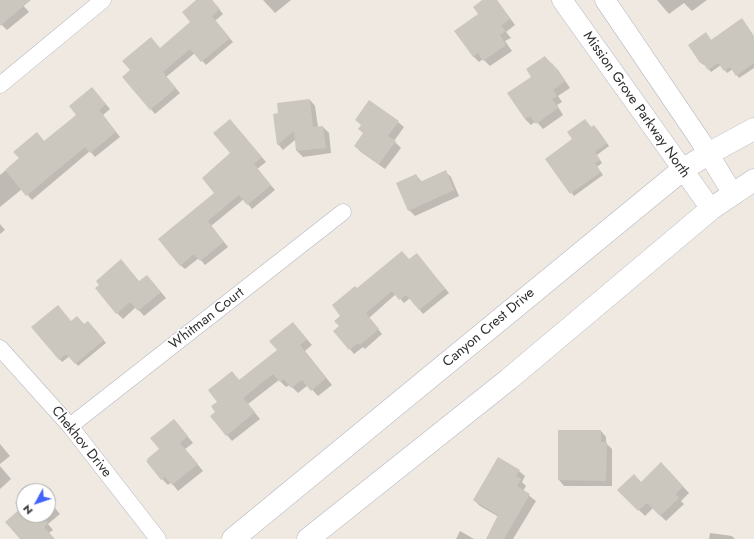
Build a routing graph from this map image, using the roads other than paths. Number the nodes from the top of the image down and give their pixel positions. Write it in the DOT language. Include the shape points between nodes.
graph roads {
  1 [pos="103,0"];
  2 [pos="562,0"];
  3 [pos="605,0"];
  4 [pos="0,85"];
  5 [pos="754,129"];
  6 [pos="708,154"];
  7 [pos="682,170"];
  8 [pos="754,180"];
  9 [pos="733,194"];
  10 [pos="711,209"];
  11 [pos="343,212"];
  12 [pos="0,348"];
  13 [pos="70,426"];
  14 [pos="158,539"];
  15 [pos="233,539"];
  16 [pos="308,539"];
  1 -- 4 [label="street"];
  2 -- 7 [label="street, Mission Grove Parkway North"];
  3 -- 6 [label="street"];
  5 -- 6 [label="main road, Canyon Crest Drive"];
  6 -- 7 [label="main road, Canyon Crest Drive"];
  6 -- 9 [label="street"];
  7 -- 10 [label="street, Mission Grove Parkway North"];
  7 -- 15 [label="main road, Canyon Crest Drive"];
  8 -- 9 [label="main road"];
  9 -- 10 [label="main road"];
  10 -- 16 [label="main road" via="509,379"];
  11 -- 13 [label="street, Whitman Court"];
  12 -- 13 [label="street, Chekhov Drive"];
  13 -- 14 [label="street, Chekhov Drive"];
}
